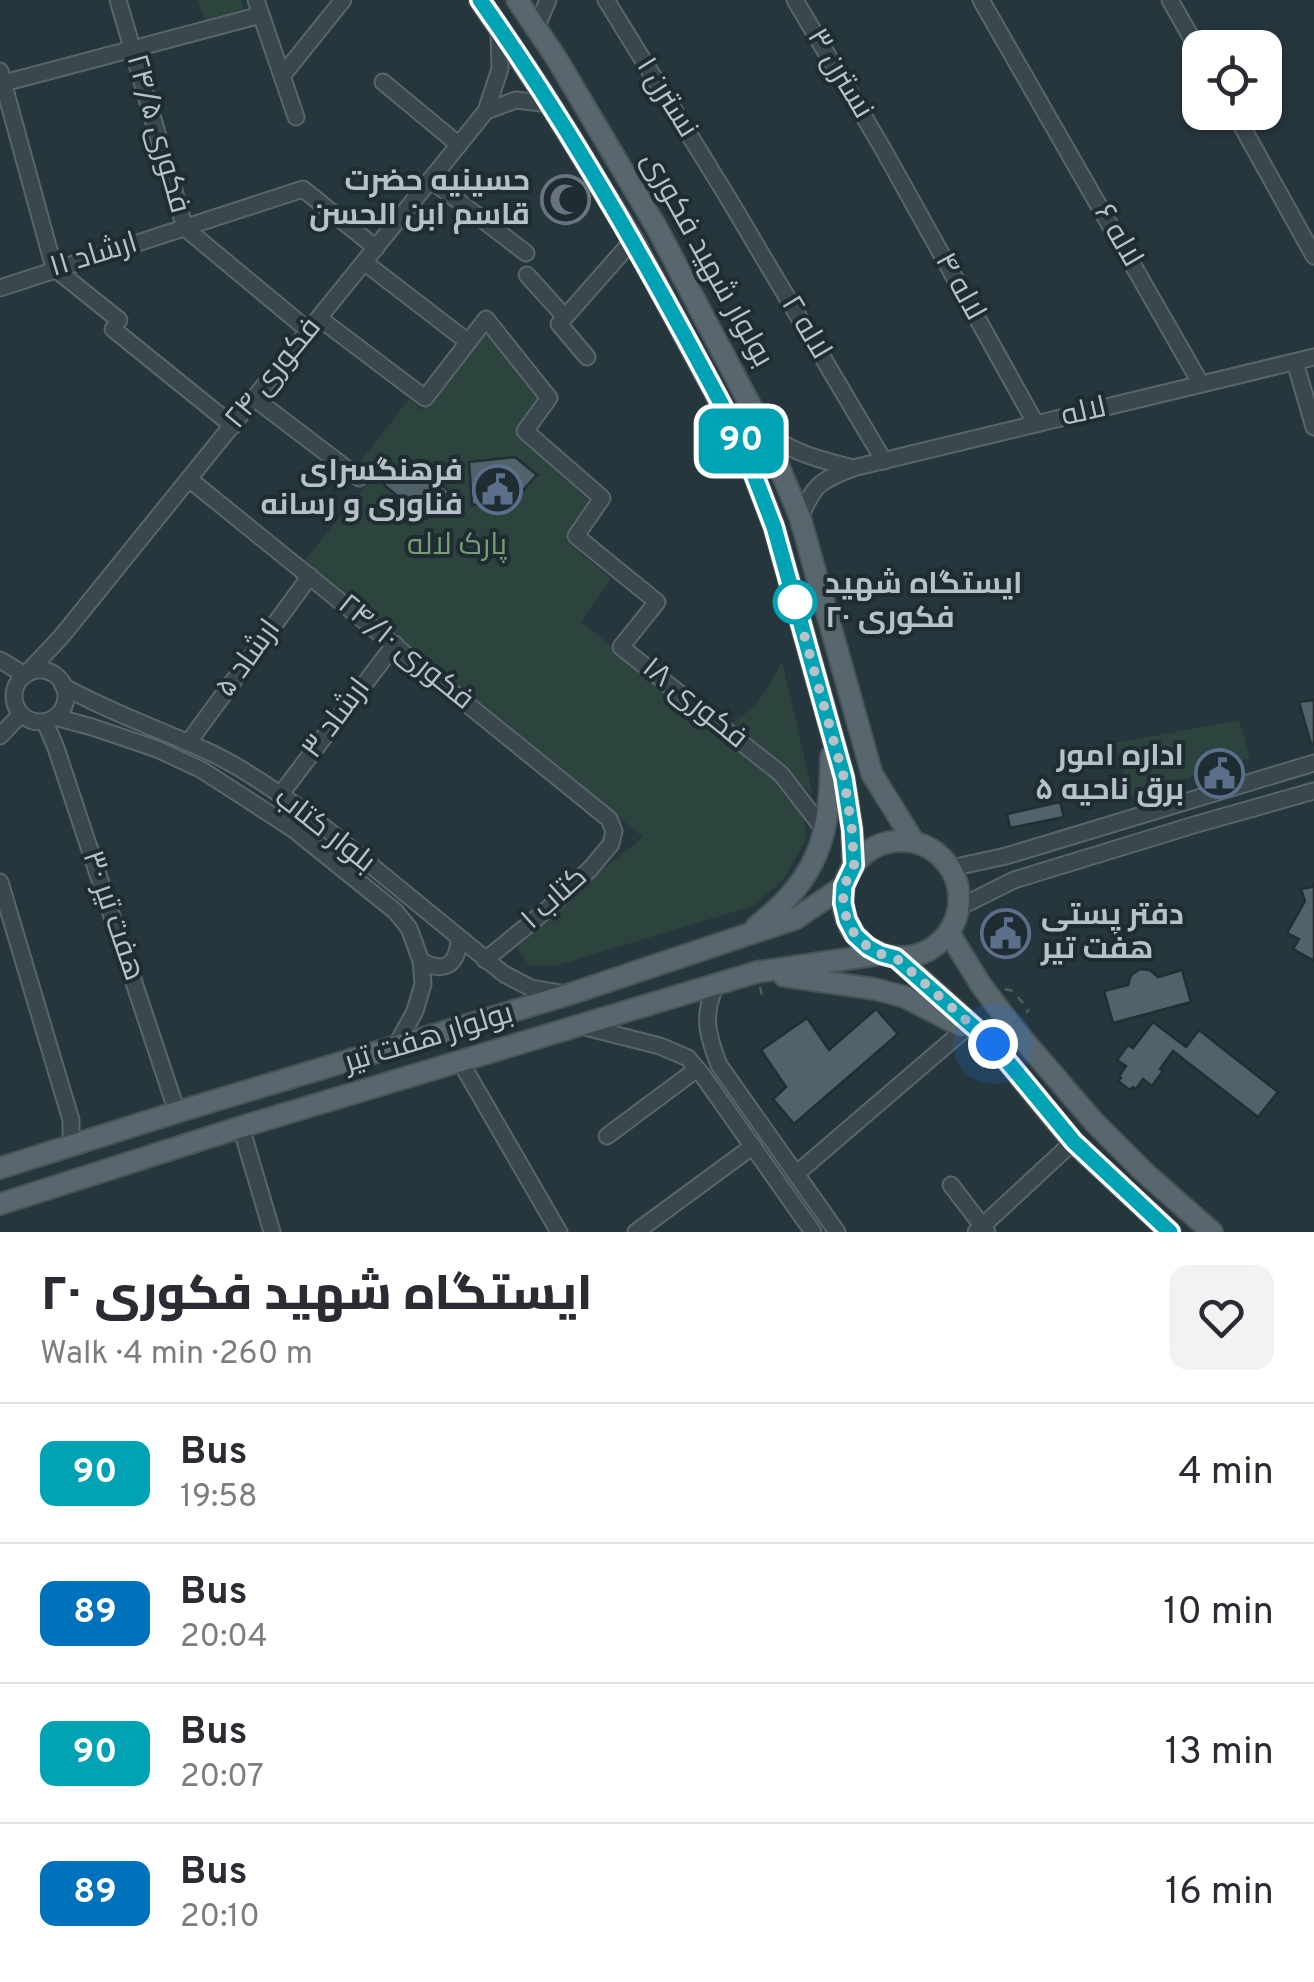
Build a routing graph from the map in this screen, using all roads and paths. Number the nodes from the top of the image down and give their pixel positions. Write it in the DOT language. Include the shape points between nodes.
graph roads {
  1 [pos="118,0"];
  2 [pos="343,0"];
  3 [pos="480,0"];
  4 [pos="517,0"];
  5 [pos="548,0"];
  6 [pos="606,0"];
  7 [pos="795,0"];
  8 [pos="981,0"];
  9 [pos="1172,4"];
  10 [pos="259,7"];
  11 [pos="499,26"];
  12 [pos="536,28"];
  13 [pos="1187,30"];
  14 [pos="132,49"];
  15 [pos="282,76"];
  16 [pos="1,80"];
  17 [pos="383,82"];
  18 [pos="550,104"];
  19 [pos="486,112"];
  20 [pos="296,117"];
  21 [pos="1244,130"];
  22 [pos="459,145"];
  23 [pos="883,149"];
  24 [pos="431,180"];
  25 [pos="727,196"];
  26 [pos="184,228"];
  27 [pos="633,240"];
  28 [pos="376,248"];
  29 [pos="526,253"];
  30 [pos="1314,256"];
  31 [pos="364,262"];
  32 [pos="54,268"];
  33 [pos="527,275"];
  34 [pos="0,288"];
  35 [pos="562,320"];
  36 [pos="314,324"];
  37 [pos="468,342"];
  38 [pos="587,357"];
  39 [pos="1314,357"];
  40 [pos="1294,362"];
  41 [pos="1201,384"];
  42 [pos="254,398"];
  43 [pos="1036,424"];
  44 [pos="233,426"];
  45 [pos="1314,427"];
  46 [pos="766,433"];
  47 [pos="884,461"];
  48 [pos="853,468"];
  49 [pos="359,478"];
  50 [pos="189,479"];
  51 [pos="800,517"];
  52 [pos="310,576"];
  53 [pos="61,637"];
  54 [pos="395,644"];
  55 [pos="0,660"];
  56 [pos="25,675"];
  57 [pos="60,681"];
  58 [pos="0,690"];
  59 [pos="18,708"];
  60 [pos="50,720"];
  61 [pos="831,730"];
  62 [pos="0,736"];
  63 [pos="188,742"];
  64 [pos="1314,764"];
  65 [pos="872,774"];
  66 [pos="844,778"];
  67 [pos="1314,791"];
  68 [pos="280,795"];
  69 [pos="1191,799"];
  70 [pos="1197,824"];
  71 [pos="614,832"];
  72 [pos="825,832"];
  73 [pos="914,842"];
  74 [pos="854,865"];
  75 [pos="951,868"];
  76 [pos="0,882"];
  77 [pos="844,886"];
  78 [pos="960,907"];
  79 [pos="950,933"];
  80 [pos="746,936"];
  81 [pos="460,940"];
  82 [pos="888,956"];
  83 [pos="485,960"];
  84 [pos="421,961"];
  85 [pos="756,972"];
  86 [pos="716,985"];
  87 [pos="1013,990"];
  88 [pos="570,994"];
  89 [pos="578,1025"];
  90 [pos="965,1029"];
  91 [pos="711,1044"];
  92 [pos="396,1046"];
  93 [pos="985,1049"];
  94 [pos="460,1061"];
  95 [pos="692,1064"];
  96 [pos="982,1068"];
  97 [pos="177,1112"];
  98 [pos="242,1126"];
  99 [pos="607,1136"];
  100 [pos="1074,1142"];
  101 [pos="71,1145"];
  102 [pos="753,1146"];
  103 [pos="0,1168"];
  104 [pos="796,1174"];
  105 [pos="951,1185"];
  106 [pos="0,1204"];
  107 [pos="982,1230"];
  108 [pos="272,1232"];
  109 [pos="558,1232"];
  110 [pos="636,1232"];
  111 [pos="812,1232"];
  112 [pos="837,1232"];
  113 [pos="1170,1232"];
  114 [pos="1212,1232"];
  1 -- 14 [label="street, فکوری ۲۴/۵"];
  2 -- 15 [label="street"];
  3 -- 11 [label="main road, بولوار شهید فکوری"];
  4 -- 12 [label="main road, بولوار شهید فکوری"];
  5 -- 12 [label="street"];
  6 -- 25 [label="street, نسترن ۱"];
  7 -- 23 [label="street, نسترن ۳"];
  8 -- 41 [label="street, لاله ۶"];
  9 -- 13 [label="street"];
  10 -- 14 [label="street"];
  10 -- 15 [label="street"];
  11 -- 18 [label="main road, بولوار شهید فکوری"];
  11 -- 19 [label="street" via="500,69"];
  12 -- 46 [label="main road, بولوار شهید فکوری" via="657,228"];
  14 -- 16 [label="street"];
  14 -- 26 [label="street, فکوری ۲۴/۵"];
  15 -- 20 [label="street"];
  16 -- 32 [label="street"];
  17 -- 22 [label="street"];
  18 -- 19 [label="street" via="516,100"];
  18 -- 27 [label="main road, بولوار شهید فکوری"];
  19 -- 22 [label="street, فکوری ۲۴"];
  21 -- 30 [label="street"];
  22 -- 24 [label="street, فکوری ۲۴"];
  23 -- 43 [label="street, لاله ۴"];
  24 -- 28 [label="street, فکوری ۲۴"];
  24 -- 29 [label="street"];
  25 -- 47 [label="street, لاله ۲"];
  26 -- 28 [label="street, ارشاد ۱۱" via="303,189"];
  26 -- 32 [label="street, ارشاد ۱۱"];
  26 -- 36 [label="street, فکوری ۲۴/۵"];
  27 -- 35 [label="street"];
  27 -- 61 [label="main road, بولوار شهید فکوری" via="742,443 774,527"];
  28 -- 31 [label="street, فکوری ۲۴"];
  31 -- 36 [label="street, فکوری ۲۴"];
  31 -- 37 [label="street"];
  32 -- 34 [label="street, ارشاد ۱۱"];
  32 -- 44 [label="street"];
  33 -- 35 [label="street"];
  35 -- 38 [label="street"];
  36 -- 37 [label="street, فکوری ۲۴/۵" via="425,398"];
  36 -- 42 [label="street, فکوری ۲۴"];
  37 -- 72 [label="street, فکوری ١٨" via="486,319 549,398 525,431 602,498 576,536 657,602 621,647 781,774"];
  39 -- 40 [label="street, لاله"];
  40 -- 41 [label="street, لاله"];
  40 -- 45 [label="street"];
  41 -- 43 [label="street, لاله"];
  42 -- 44 [label="street, فکوری ۲۴"];
  42 -- 49 [label="street"];
  43 -- 47 [label="street, لاله"];
  44 -- 50 [label="street, فکوری ۲۴"];
  46 -- 48 [label="street, لاله" via="792,450"];
  46 -- 51 [label="main road, بولوار شهید فکوری"];
  47 -- 48 [label="street, لاله"];
  48 -- 51 [label="street, لاله" via="822,480"];
  50 -- 52 [label="street, فکوری ۲۴/۱۰"];
  50 -- 53 [label="street, فکوری ۲۴"];
  51 -- 65 [label="main road, بولوار شهید فکوری"];
  52 -- 54 [label="street, فکوری ۲۴/۱۰"];
  52 -- 63 [label="street, ارشاد ۵"];
  53 -- 56 [label="street, فکوری ۲۴"];
  53 -- 57 [label="street"];
  54 -- 68 [label="street, ارشاد ۳"];
  54 -- 71 [label="street, فکوری ۲۴/۱۰" via="608,819"];
  55 -- 56 [label="street"];
  56 -- 57 [label="street" via="44,671"];
  56 -- 59 [label="street" via="14,692"];
  57 -- 60 [label="street" via="66,697"];
  57 -- 63 [label="street, بلوار کتاب" via="100,706"];
  58 -- 59 [label="street"];
  59 -- 60 [label="street" via="28,719"];
  59 -- 62 [label="street"];
  60 -- 84 [label="street, بلوار کتاب" via="92,726 172,756 293,829 410,928"];
  60 -- 97 [label="street, هفت تیر ۳۰"];
  61 -- 66 [label="main road, بولوار شهید فکوری"];
  61 -- 72 [label="main road"];
  63 -- 68 [label="street, بلوار کتاب"];
  64 -- 69 [label="street"];
  65 -- 66 [label="main road" via="860,788"];
  65 -- 73 [label="main road, بولوار شهید فکوری"];
  66 -- 74 [label="main road, بولوار شهید فکوری"];
  67 -- 70 [label="street"];
  68 -- 81 [label="street, بلوار کتاب"];
  69 -- 70 [label="street"];
  69 -- 75 [label="street"];
  70 -- 78 [label="street" via="1014,880"];
  71 -- 83 [label="street, کتاب ۱" via="591,868"];
  72 -- 80 [label="main road" via="800,884"];
  73 -- 74 [label="main road" via="880,844"];
  73 -- 75 [label="main road"];
  74 -- 77 [label="main road"];
  75 -- 78 [label="main road"];
  76 -- 101 [label="street" via="72,1120"];
  77 -- 80 [label="main road, بولوار هفت تیر" via="795,919"];
  77 -- 82 [label="main road" via="855,935"];
  78 -- 79 [label="main road"];
  79 -- 82 [label="main road" via="926,953"];
  79 -- 114 [label="main road" via="1014,1029 1094,1122"];
  80 -- 88 [label="main road, بولوار هفت تیر"];
  81 -- 83 [label="street, بلوار کتاب"];
  81 -- 84 [label="street" via="448,965 434,968"];
  82 -- 85 [label="main road, بولوار هفت تیر"];
  82 -- 93 [label="main road"];
  83 -- 88 [label="street, بلوار کتاب" via="531,988"];
  84 -- 92 [label="street" via="423,984"];
  85 -- 86 [label="main road, بولوار هفت تیر"];
  85 -- 90 [label="main road" via="905,996"];
  86 -- 89 [label="main road, بولوار هفت تیر"];
  86 -- 91 [label="street" via="706,1016"];
  87 -- 93 [label="path, bridge" via="1029,1010"];
  88 -- 92 [label="main road, بولوار هفت تیر"];
  89 -- 94 [label="main road, بولوار هفت تیر"];
  89 -- 95 [label="street" via="632,1037"];
  90 -- 93 [label="main road"];
  90 -- 104 [label="street"];
  91 -- 95 [label="street" via="696,1045"];
  91 -- 104 [label="street"];
  92 -- 97 [label="main road, بولوار هفت تیر"];
  93 -- 96 [label="path"];
  93 -- 100 [label="main road"];
  94 -- 98 [label="main road, بولوار هفت تیر"];
  94 -- 109 [label="street"];
  95 -- 99 [label="street"];
  95 -- 102 [label="street"];
  97 -- 101 [label="main road, بولوار هفت تیر"];
  98 -- 106 [label="main road, بولوار هفت تیر"];
  98 -- 108 [label="street"];
  100 -- 107 [label="street"];
  100 -- 113 [label="main road"];
  101 -- 103 [label="main road, بولوار هفت تیر"];
  102 -- 110 [label="street"];
  102 -- 111 [label="street"];
  104 -- 112 [label="street"];
  105 -- 107 [label="street"];
}
